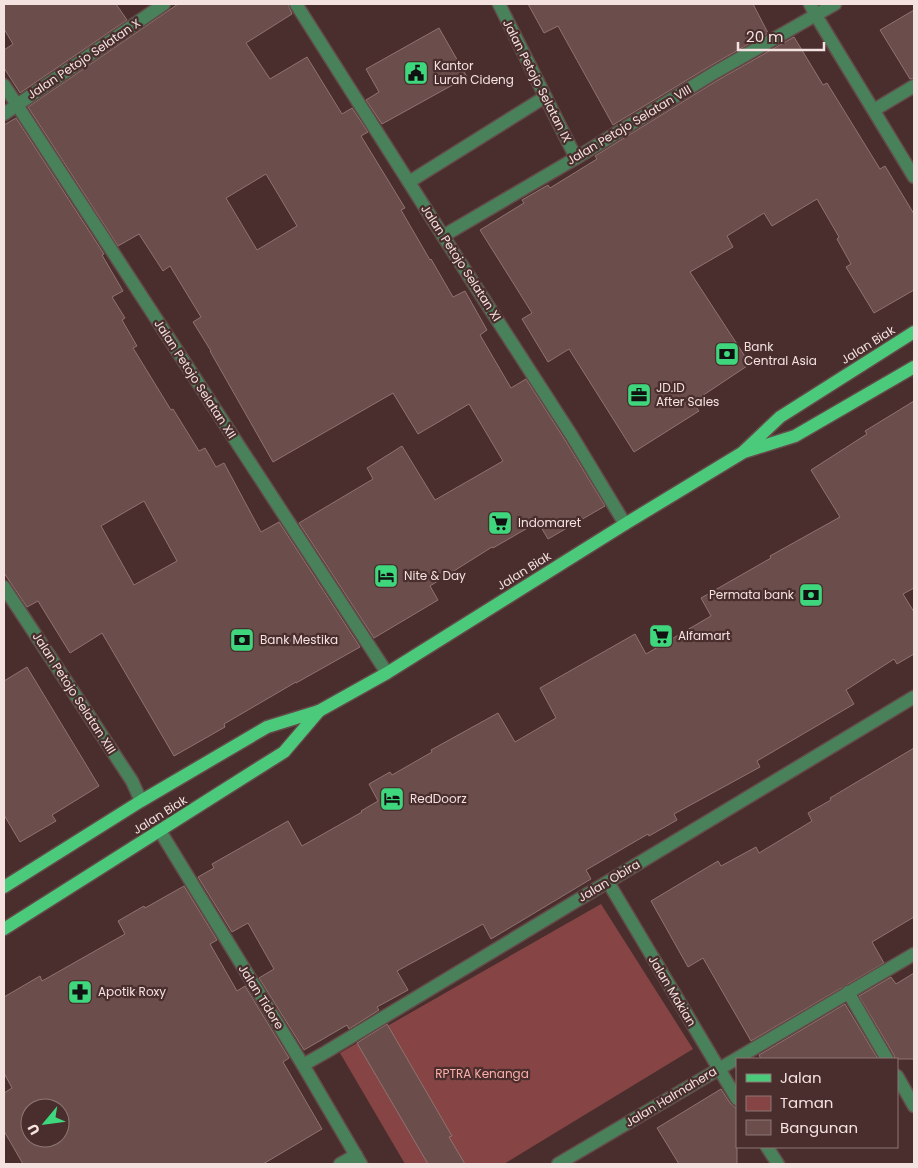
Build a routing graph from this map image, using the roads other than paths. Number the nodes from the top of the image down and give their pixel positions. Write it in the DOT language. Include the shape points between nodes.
graph roads {
  1 [pos="164,4"];
  2 [pos="296,4"];
  3 [pos="499,4"];
  4 [pos="835,4"];
  5 [pos="812,9"];
  6 [pos="4,84"];
  7 [pos="914,86"];
  8 [pos="545,97"];
  9 [pos="17,105"];
  10 [pos="874,110"];
  11 [pos="4,114"];
  12 [pos="576,158"];
  13 [pos="914,177"];
  14 [pos="409,182"];
  15 [pos="443,236"];
  16 [pos="914,332"];
  17 [pos="914,368"];
  18 [pos="742,453"];
  19 [pos="625,524"];
  20 [pos="4,587"];
  21 [pos="387,673"];
  22 [pos="914,697"];
  23 [pos="319,711"];
  24 [pos="141,800"];
  25 [pos="160,831"];
  26 [pos="608,882"];
  27 [pos="4,887"];
  28 [pos="4,929"];
  29 [pos="914,954"];
  30 [pos="848,992"];
  31 [pos="736,1058"];
  32 [pos="737,1058"];
  33 [pos="886,1058"];
  34 [pos="302,1065"];
  35 [pos="718,1069"];
  36 [pos="898,1078"];
  37 [pos="736,1097"];
  38 [pos="914,1106"];
  39 [pos="768,1148"];
  40 [pos="358,1160"];
  41 [pos="562,1163"];
  42 [pos="340,1164"];
  43 [pos="778,1164"];
  1 -- 9 [label="street, Jalan Petojo Selatan X"];
  2 -- 14 [label="street, Jalan Petojo Selatan XI"];
  3 -- 8 [label="street, Jalan Petojo Selatan IX"];
  4 -- 5 [label="street, Jalan Petojo Selatan VIII"];
  5 -- 10 [label="street"];
  5 -- 12 [label="street, Jalan Petojo Selatan VIII"];
  6 -- 9 [label="street, Jalan Petojo Selatan XII"];
  7 -- 10 [label="street"];
  8 -- 12 [label="street, Jalan Petojo Selatan IX"];
  8 -- 14 [label="street"];
  9 -- 11 [label="street, Jalan Petojo Selatan X"];
  9 -- 21 [label="street, Jalan Petojo Selatan XII"];
  10 -- 13 [label="street"];
  12 -- 15 [label="street, Jalan Petojo Selatan VIII"];
  14 -- 15 [label="street, Jalan Petojo Selatan XI"];
  15 -- 19 [label="street, Jalan Petojo Selatan XI"];
  16 -- 18 [label="main road, Jalan Biak" via="780,417"];
  17 -- 18 [label="main road, Jalan Biak" via="795,436"];
  18 -- 19 [label="main road, Jalan Biak"];
  19 -- 21 [label="main road, Jalan Biak"];
  20 -- 24 [label="street, Jalan Petojo Selatan XIII" via="132,781"];
  21 -- 23 [label="main road, Jalan Biak"];
  22 -- 26 [label="street, Jalan Obira"];
  23 -- 24 [label="main road, Jalan Biak" via="267,727"];
  23 -- 25 [label="main road, Jalan Biak" via="284,752"];
  24 -- 27 [label="main road, Jalan Biak"];
  25 -- 28 [label="main road, Jalan Biak"];
  25 -- 34 [label="street, Jalan Tidore"];
  26 -- 34 [label="street, Jalan Obira"];
  26 -- 35 [label="street, Jalan Makian"];
  29 -- 30 [label="street, Jalan Halmahera"];
  30 -- 32 [label="street, Jalan Halmahera"];
  30 -- 33 [label="street"];
  31 -- 35 [label="street, Jalan Halmahera"];
  34 -- 40 [label="street, Jalan Tidore"];
  35 -- 37 [label="street, Jalan Makian"];
  35 -- 41 [label="street, Jalan Halmahera"];
  36 -- 38 [label="street"];
  39 -- 43 [label="street"];
  40 -- 42 [label="street"];
}
